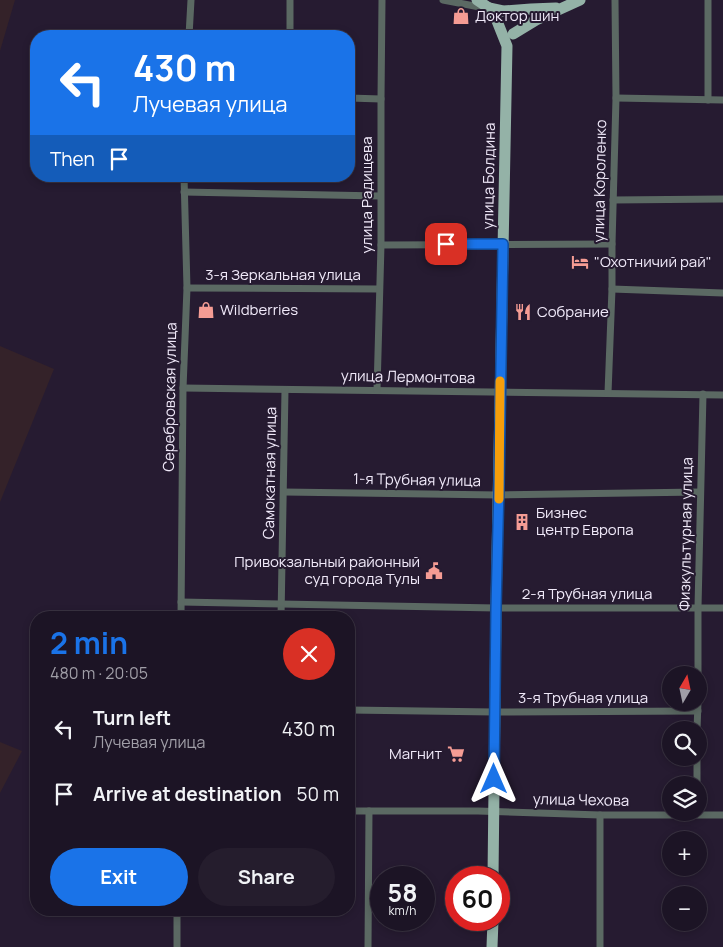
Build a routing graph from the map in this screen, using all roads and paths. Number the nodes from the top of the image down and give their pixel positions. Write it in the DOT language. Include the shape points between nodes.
graph roads {
  1 [pos="191,0"];
  2 [pos="290,0"];
  3 [pos="382,0"];
  4 [pos="443,0"];
  5 [pos="478,0"];
  6 [pos="580,0"];
  7 [pos="615,0"];
  8 [pos="708,0"];
  9 [pos="534,4"];
  10 [pos="489,8"];
  11 [pos="562,8"];
  12 [pos="189,30"];
  13 [pos="290,30"];
  14 [pos="513,34"];
  15 [pos="507,46"];
  16 [pos="355,98"];
  17 [pos="381,98"];
  18 [pos="616,98"];
  19 [pos="708,100"];
  20 [pos="723,100"];
  21 [pos="184,182"];
  22 [pos="184,192"];
  23 [pos="380,196"];
  24 [pos="723,199"];
  25 [pos="613,200"];
  26 [pos="503,244"];
  27 [pos="612,244"];
  28 [pos="381,245"];
  29 [pos="187,288"];
  30 [pos="379,289"];
  31 [pos="612,289"];
  32 [pos="723,293"];
  33 [pos="184,388"];
  34 [pos="285,390"];
  35 [pos="377,390"];
  36 [pos="500,391"];
  37 [pos="608,393"];
  38 [pos="703,394"];
  39 [pos="723,395"];
  40 [pos="284,492"];
  41 [pos="700,492"];
  42 [pos="499,494"];
  43 [pos="181,602"];
  44 [pos="282,604"];
  45 [pos="698,607"];
  46 [pos="496,608"];
  47 [pos="723,608"];
  48 [pos="181,611"];
  49 [pos="282,611"];
  50 [pos="698,666"];
  51 [pos="355,710"];
  52 [pos="698,711"];
  53 [pos="494,712"];
  54 [pos="697,721"];
  55 [pos="355,811"];
  56 [pos="370,811"];
  57 [pos="494,812"];
  58 [pos="662,814"];
  59 [pos="707,814"];
  60 [pos="600,815"];
  61 [pos="723,815"];
  62 [pos="493,866"];
  63 [pos="177,916"];
  64 [pos="493,931"];
  65 [pos="176,947"];
  66 [pos="368,947"];
  67 [pos="492,947"];
  68 [pos="600,947"];
  1 -- 12 [label="street"];
  2 -- 13 [label="street"];
  3 -- 17 [label="street, улица Радищева"];
  4 -- 10 [label="street"];
  5 -- 10 [label="main road"];
  6 -- 11 [label="main road"];
  7 -- 18 [label="street, улица Короленко"];
  8 -- 19 [label="street"];
  9 -- 10 [label="main road" via="503,11"];
  9 -- 11 [label="main road"];
  9 -- 14 [label="main road"];
  10 -- 15 [label="main road"];
  11 -- 14 [label="main road"];
  14 -- 15 [label="main road"];
  15 -- 26 [label="main road, улица Болдина"];
  16 -- 17 [label="street"];
  17 -- 23 [label="street, улица Радищева"];
  18 -- 19 [label="street"];
  18 -- 25 [label="street, улица Короленко"];
  19 -- 20 [label="street"];
  21 -- 22 [label="street, Серебровская улица"];
  22 -- 23 [label="street"];
  22 -- 29 [label="street, Серебровская улица"];
  23 -- 28 [label="street, улица Радищева"];
  24 -- 25 [label="street"];
  25 -- 27 [label="street, улица Короленко"];
  26 -- 27 [label="street"];
  26 -- 28 [label="street"];
  26 -- 36 [label="main road, улица Болдина"];
  27 -- 31 [label="street, улица Короленко"];
  28 -- 30 [label="street, улица Радищева"];
  29 -- 30 [label="street, 3-я Зеркальная улица"];
  29 -- 33 [label="street, Серебровская улица"];
  30 -- 35 [label="street, улица Радищева"];
  31 -- 32 [label="street"];
  31 -- 37 [label="street, улица Короленко"];
  33 -- 34 [label="street, улица Лермонтова"];
  33 -- 43 [label="street, Серебровская улица"];
  34 -- 35 [label="street, улица Лермонтова"];
  34 -- 40 [label="street, Самокатная улица"];
  35 -- 36 [label="street, улица Лермонтова"];
  36 -- 37 [label="street, улица Лермонтова"];
  36 -- 42 [label="main road, улица Болдина"];
  37 -- 38 [label="street, улица Лермонтова"];
  38 -- 39 [label="street, улица Лермонтова"];
  38 -- 41 [label="street, Физкультурная улица"];
  40 -- 42 [label="street, 1-я Трубная улица"];
  40 -- 44 [label="street, Самокатная улица"];
  41 -- 42 [label="street, 1-я Трубная улица"];
  41 -- 45 [label="street, Физкультурная улица"];
  42 -- 46 [label="main road, улица Болдина"];
  43 -- 44 [label="street, 2-я Трубная улица"];
  43 -- 48 [label="street, Серебровская улица"];
  44 -- 46 [label="street, 2-я Трубная улица"];
  44 -- 49 [label="street, Самокатная улица"];
  45 -- 46 [label="street, 2-я Трубная улица"];
  45 -- 47 [label="street, 2-я Трубная улица"];
  45 -- 50 [label="street, Физкультурная улица"];
  46 -- 53 [label="main road, улица Болдина"];
  51 -- 53 [label="street, 3-я Трубная улица"];
  52 -- 53 [label="street, 3-я Трубная улица"];
  52 -- 54 [label="street"];
  53 -- 57 [label="main road, улица Болдина"];
  55 -- 56 [label="street, улица Чехова"];
  56 -- 57 [label="street, улица Чехова"];
  56 -- 66 [label="street"];
  57 -- 60 [label="street, улица Чехова"];
  57 -- 62 [label="main road, улица Болдина"];
  58 -- 60 [label="street, улица Чехова"];
  59 -- 61 [label="street, улица Чехова"];
  60 -- 68 [label="street"];
  63 -- 65 [label="street"];
  64 -- 67 [label="main road"];
}
